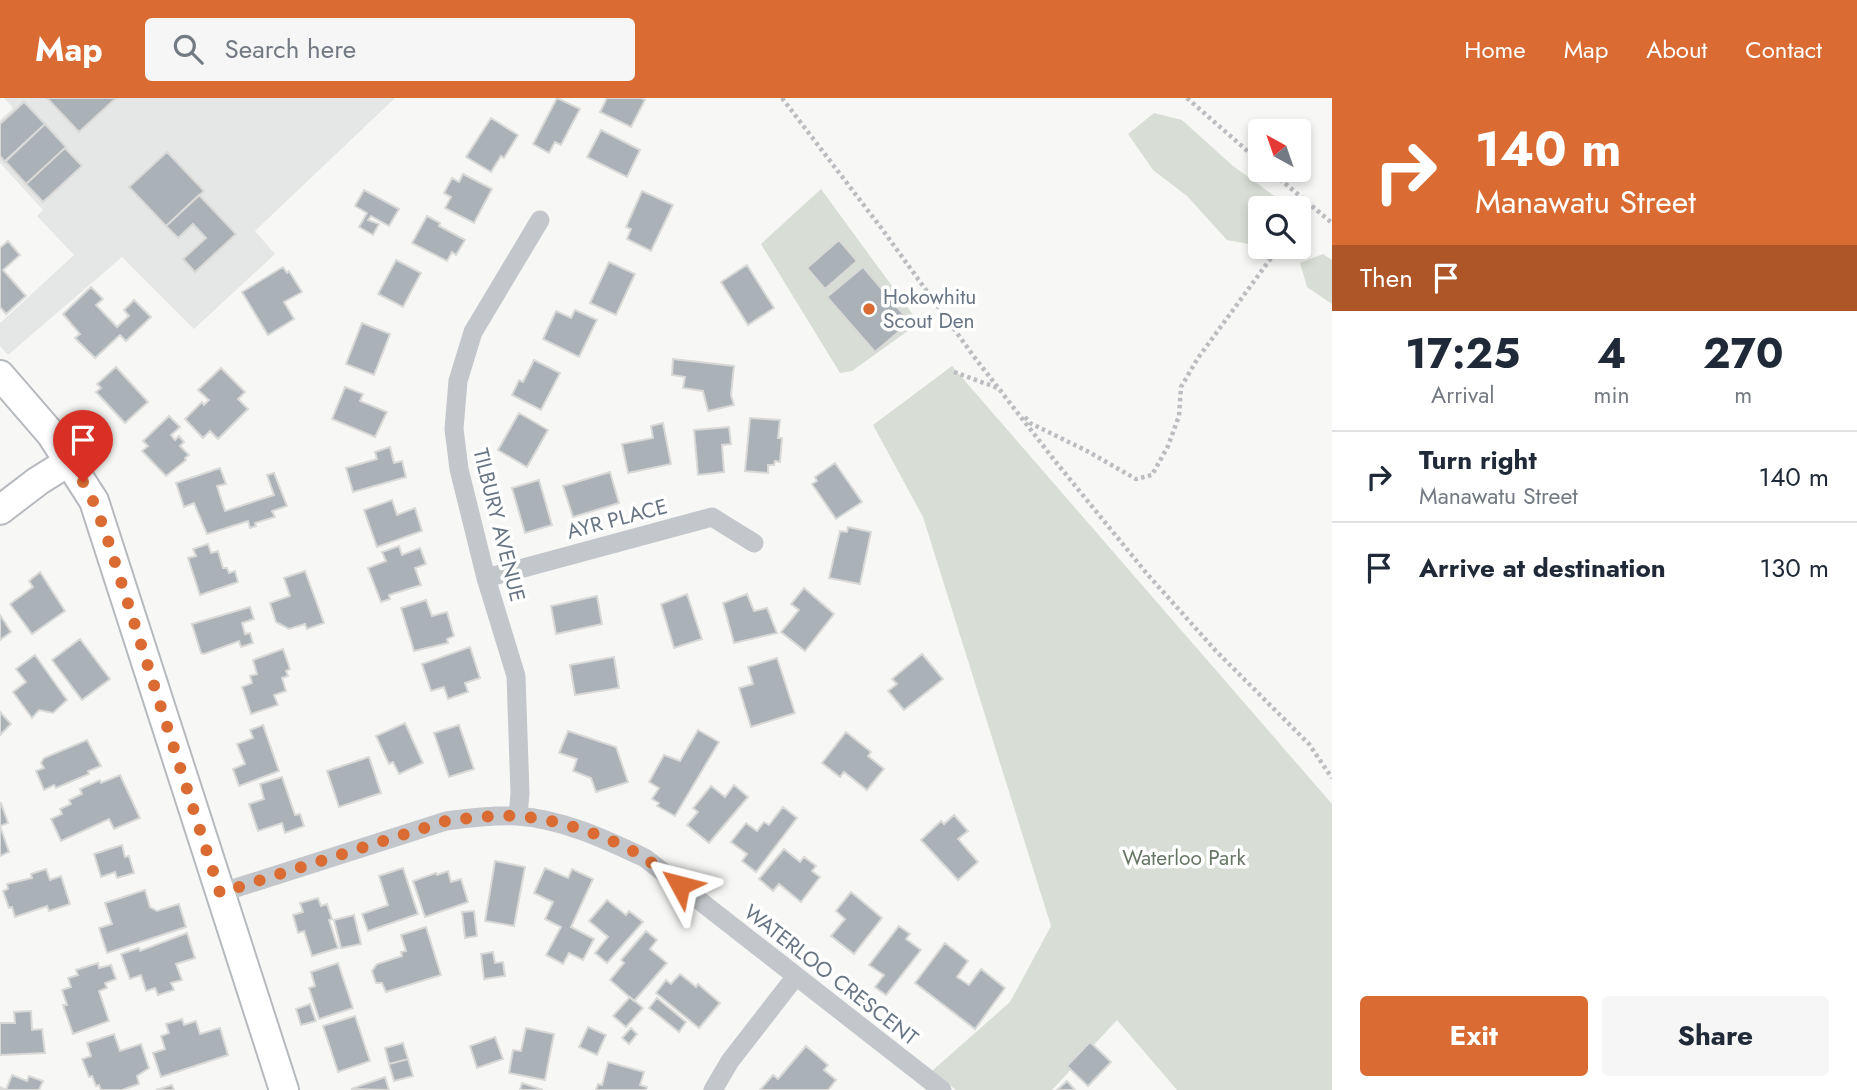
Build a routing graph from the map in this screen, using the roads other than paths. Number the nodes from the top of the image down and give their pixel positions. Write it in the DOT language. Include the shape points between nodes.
graph roads {
  1 [pos="540,220"];
  2 [pos="0,375"];
  3 [pos="70,461"];
  4 [pos="0,510"];
  5 [pos="754,543"];
  6 [pos="486,578"];
  7 [pos="518,816"];
  8 [pos="220,893"];
  9 [pos="796,976"];
  10 [pos="284,1090"];
  11 [pos="713,1090"];
  12 [pos="942,1090"];
  1 -- 6 [label="street, TILBURY AVENUE" via="473,332 458,381 454,429 458,469"];
  2 -- 3 [label="street"];
  3 -- 4 [label="street"];
  3 -- 8 [label="street" via="105,531"];
  5 -- 6 [label="street, AYR PLACE" via="712,517"];
  6 -- 7 [label="street, TILBURY AVENUE" via="516,676"];
  7 -- 8 [label="street, WATERLOO CRESCENT" via="446,821"];
  7 -- 9 [label="street, WATERLOO CRESCENT" via="560,824 645,858"];
  8 -- 10 [label="street"];
  9 -- 11 [label="street"];
  9 -- 12 [label="street, WATERLOO CRESCENT"];
}
